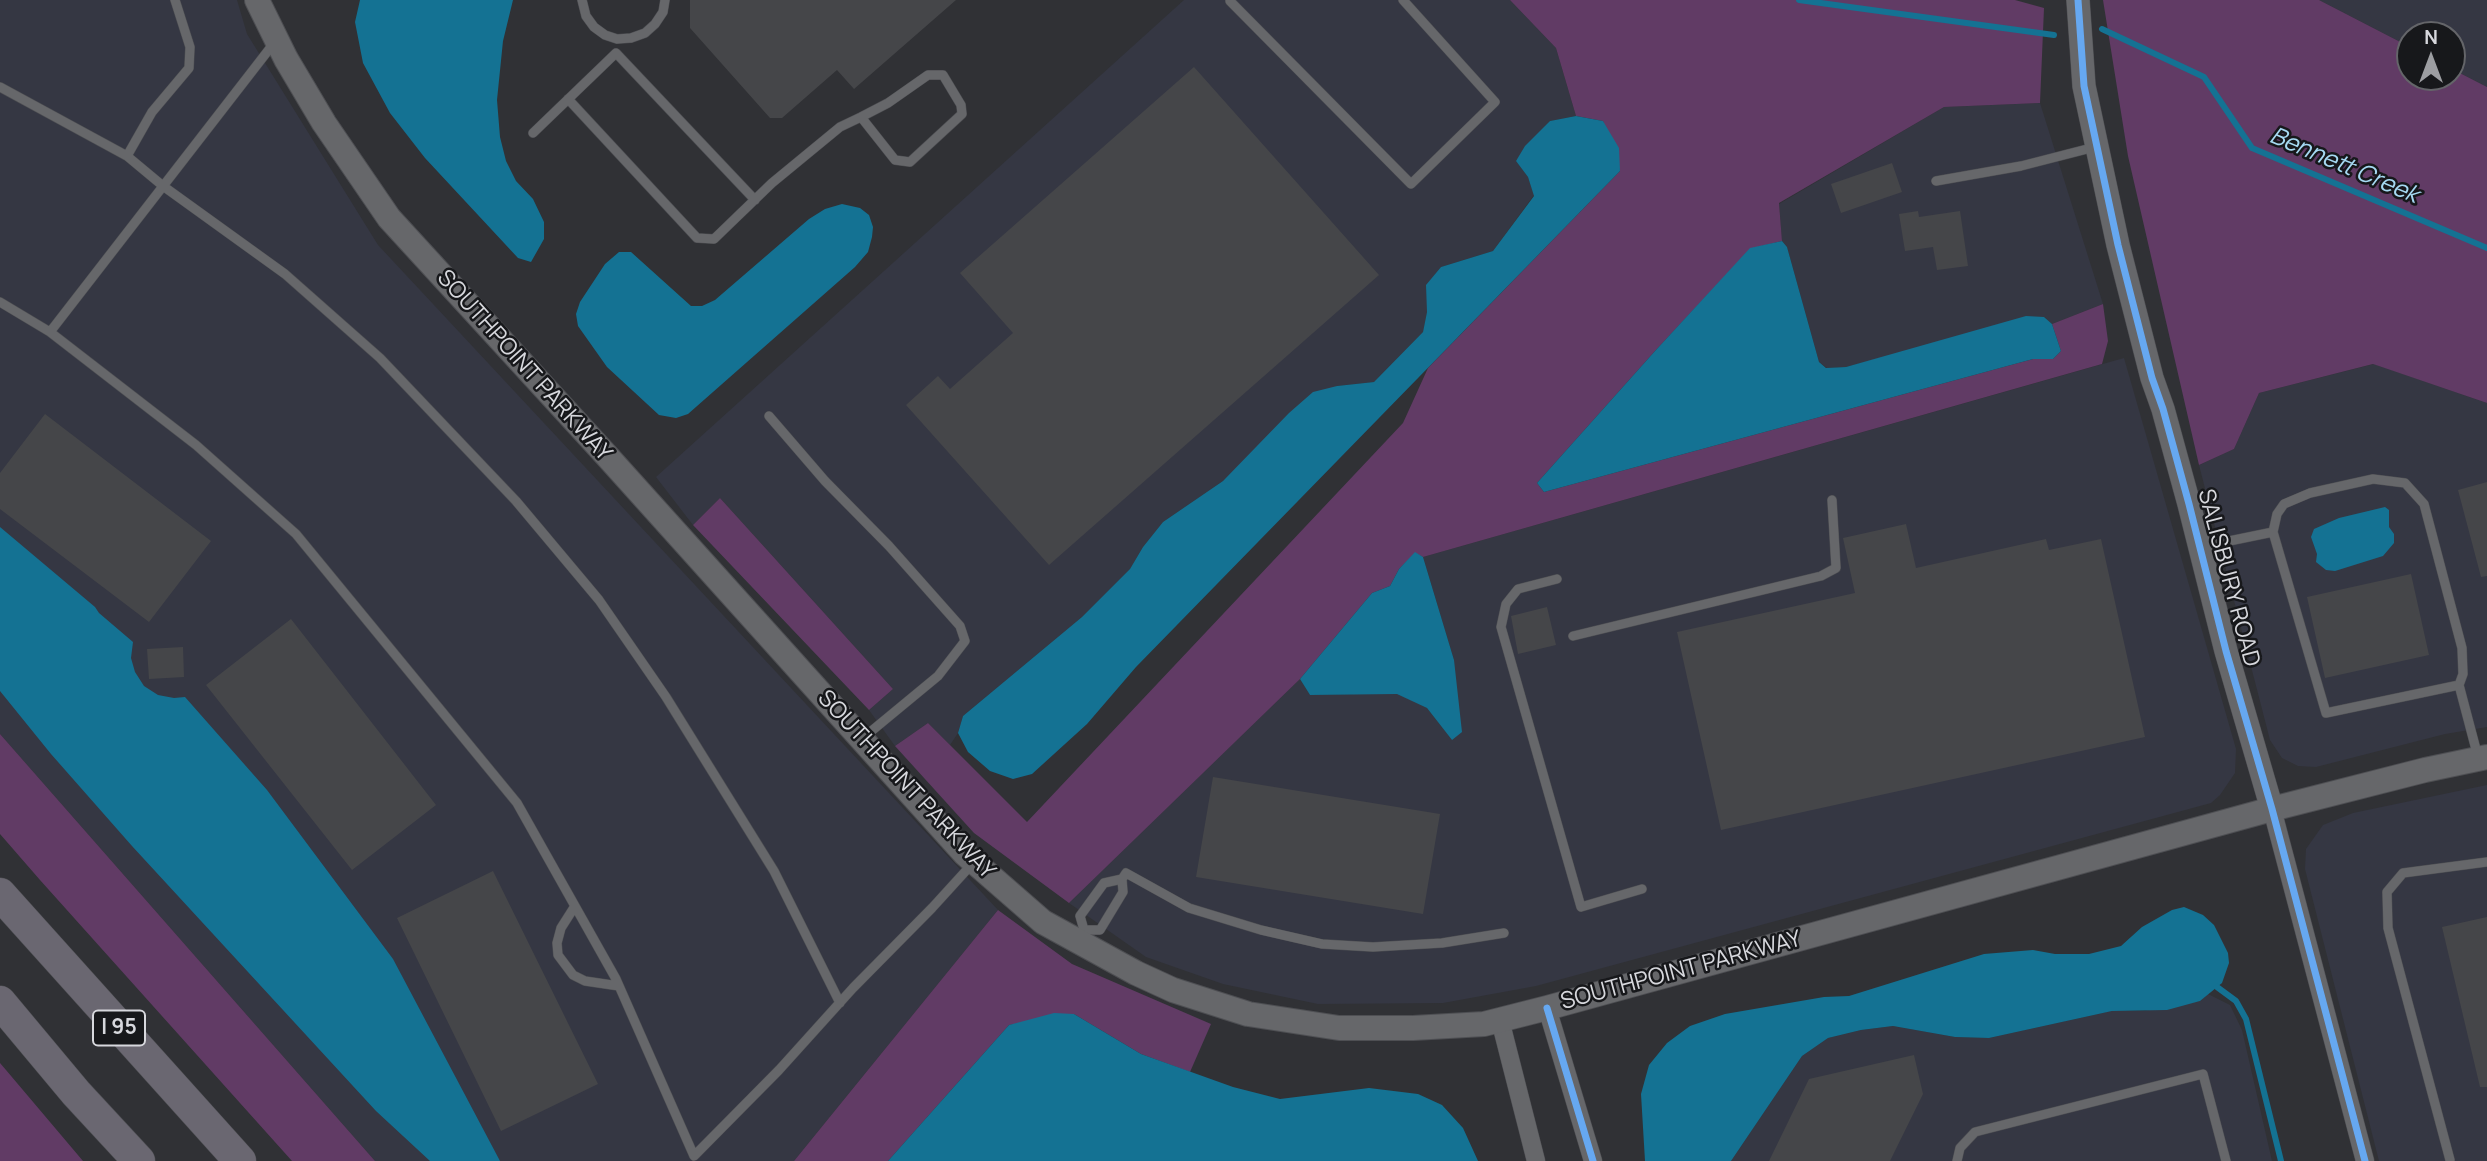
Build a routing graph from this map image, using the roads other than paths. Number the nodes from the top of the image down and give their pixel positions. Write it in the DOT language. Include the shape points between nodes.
graph roads {
  1 [pos="174,0"];
  2 [pos="257,0"];
  3 [pos="582,0"];
  4 [pos="665,0"];
  5 [pos="1403,0"];
  6 [pos="2078,0"];
  7 [pos="1230,1"];
  8 [pos="617,38"];
  9 [pos="278,39"];
  10 [pos="617,52"];
  11 [pos="0,88"];
  12 [pos="568,99"];
  13 [pos="861,117"];
  14 [pos="533,133"];
  15 [pos="2097,146"];
  16 [pos="127,156"];
  17 [pos="1936,181"];
  18 [pos="163,186"];
  19 [pos="754,200"];
  20 [pos="0,302"];
  21 [pos="50,332"];
  22 [pos="769,416"];
  23 [pos="1832,500"];
  24 [pos="2273,532"];
  25 [pos="2199,547"];
  26 [pos="1557,579"];
  27 [pos="1573,636"];
  28 [pos="2459,685"];
  29 [pos="862,739"];
  30 [pos="2483,758"];
  31 [pos="2272,809"];
  32 [pos="974,862"];
  33 [pos="2487,862"];
  34 [pos="1122,879"];
  35 [pos="1642,889"];
  36 [pos="0,894"];
  37 [pos="575,906"];
  38 [pos="1504,933"];
  39 [pos="1080,936"];
  40 [pos="619,986"];
  41 [pos="0,1002"];
  42 [pos="840,1003"];
  43 [pos="1547,1008"];
  44 [pos="1500,1020"];
  45 [pos="693,1159"];
  46 [pos="139,1161"];
  47 [pos="240,1161"];
  48 [pos="1536,1161"];
  49 [pos="1593,1161"];
  50 [pos="1957,1161"];
  51 [pos="2226,1161"];
  52 [pos="2365,1161"];
  53 [pos="2448,1161"];
  1 -- 16 [label="lane" via="190,47 189,68 152,113"];
  2 -- 9 [label="main road, SOUTHPOINT PARKWAY"];
  3 -- 8 [label="lane" via="594,27"];
  4 -- 8 [label="lane" via="663,12 645,33"];
  5 -- 7 [label="lane" via="1495,102 1411,184"];
  6 -- 15 [label="street, SALISBURY ROAD" via="2084,86"];
  8 -- 10 [label="lane"];
  9 -- 18 [label="lane"];
  9 -- 29 [label="main road, SOUTHPOINT PARKWAY" via="324,123 389,218"];
  10 -- 12 [label="lane"];
  10 -- 19 [label="lane"];
  11 -- 16 [label="lane"];
  12 -- 14 [label="lane"];
  12 -- 19 [label="lane" via="696,238 714,239"];
  13 -- 13 [label="lane" via="928,75 943,75 962,114 910,162 895,160"];
  13 -- 19 [label="lane" via="839,127"];
  15 -- 17 [label="lane"];
  15 -- 25 [label="street, SALISBURY ROAD" via="2118,245"];
  16 -- 18 [label="lane"];
  18 -- 21 [label="lane"];
  18 -- 42 [label="lane" via="285,274 380,358 516,501 599,600 666,697 774,872"];
  20 -- 21 [label="lane"];
  21 -- 37 [label="lane" via="196,446 296,534 517,803"];
  22 -- 29 [label="lane" via="960,626 965,641 938,676"];
  23 -- 27 [label="lane" via="1836,568 1821,576"];
  24 -- 25 [label="lane"];
  24 -- 28 [label="lane" via="2326,713"];
  24 -- 28 [label="lane" via="2284,504 2310,493 2373,478 2405,483 2424,504 2462,648"];
  25 -- 31 [label="street, SALISBURY ROAD"];
  26 -- 35 [label="lane" via="1518,589 1506,604 1501,627 1581,907"];
  28 -- 30 [label="lane"];
  29 -- 32 [label="main road, SOUTHPOINT PARKWAY"];
  30 -- 31 [label="main road, SOUTHPOINT PARKWAY"];
  31 -- 43 [label="main road, SOUTHPOINT PARKWAY"];
  31 -- 52 [label="street, SALISBURY ROAD"];
  32 -- 39 [label="main road, SOUTHPOINT PARKWAY" via="1043,922"];
  32 -- 42 [label="lane"];
  33 -- 53 [label="lane" via="2403,873 2387,892 2388,928"];
  34 -- 38 [label="lane" via="1126,873 1189,908 1322,944 1442,943"];
  34 -- 39 [label="lane" via="1123,892 1100,930"];
  34 -- 39 [label="lane" via="1104,883 1080,916"];
  36 -- 47 [label="highway, I 95"];
  37 -- 40 [label="lane"];
  37 -- 40 [label="lane" via="561,928 558,956 573,975 585,981"];
  39 -- 44 [label="main road, SOUTHPOINT PARKWAY" via="1136,973 1248,1014 1365,1029"];
  40 -- 45 [label="lane"];
  41 -- 46 [label="highway"];
  42 -- 45 [label="lane"];
  43 -- 44 [label="main road, SOUTHPOINT PARKWAY"];
  43 -- 49 [label="street"];
  44 -- 48 [label="street"];
  50 -- 51 [label="lane" via="1959,1148 1975,1132 2203,1073"];
}
